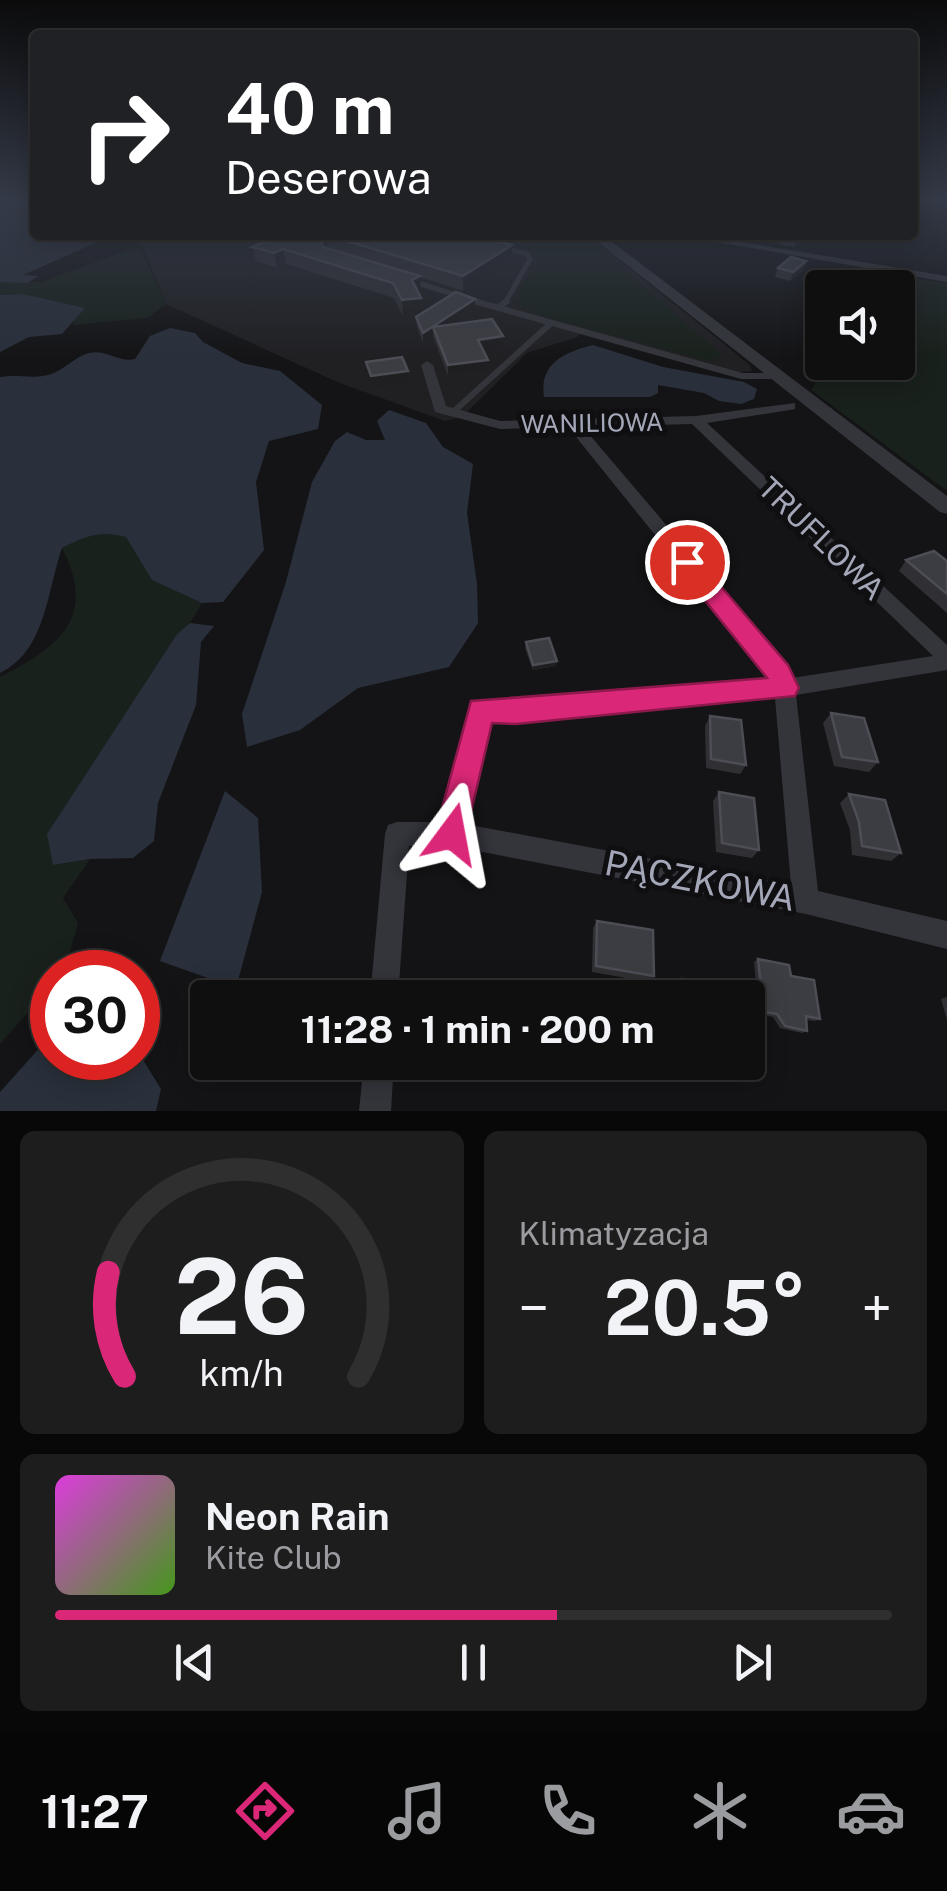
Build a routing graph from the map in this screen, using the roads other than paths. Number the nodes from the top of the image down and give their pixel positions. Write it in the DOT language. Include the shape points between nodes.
graph roads {
  1 [pos="526,254"];
  2 [pos="619,254"];
  3 [pos="808,254"];
  4 [pos="404,278"];
  5 [pos="947,279"];
  6 [pos="499,307"];
  7 [pos="550,324"];
  8 [pos="427,365"];
  9 [pos="776,376"];
  10 [pos="790,406"];
  11 [pos="452,413"];
  12 [pos="696,420"];
  13 [pos="573,424"];
  14 [pos="947,507"];
  15 [pos="947,660"];
  16 [pos="785,688"];
  17 [pos="452,834"];
  18 [pos="806,901"];
  19 [pos="947,935"];
  20 [pos="385,980"];
  21 [pos="378,1080"];
  22 [pos="375,1111"];
  1 -- 6 [label="lane" via="530,259"];
  2 -- 9 [label="street"];
  3 -- 5 [label="street"];
  4 -- 6 [label="lane"];
  6 -- 7 [label="lane"];
  7 -- 9 [label="lane" via="742,376"];
  7 -- 11 [label="lane"];
  8 -- 11 [label="street" via="440,409"];
  9 -- 14 [label="street"];
  10 -- 12 [label="street, WANILIOWA"];
  11 -- 13 [label="street, WANILIOWA" via="484,423"];
  12 -- 13 [label="street, WANILIOWA"];
  12 -- 15 [label="street, TRUFLOWA"];
  13 -- 16 [label="street" via="779,672"];
  15 -- 16 [label="street"];
  16 -- 17 [label="street" via="480,710"];
  16 -- 18 [label="street"];
  17 -- 18 [label="street, PĄCZKOWA"];
  17 -- 20 [label="street, PĄCZKOWA" via="397,834"];
  18 -- 19 [label="street, PĄCZKOWA"];
  21 -- 22 [label="street"];
}
